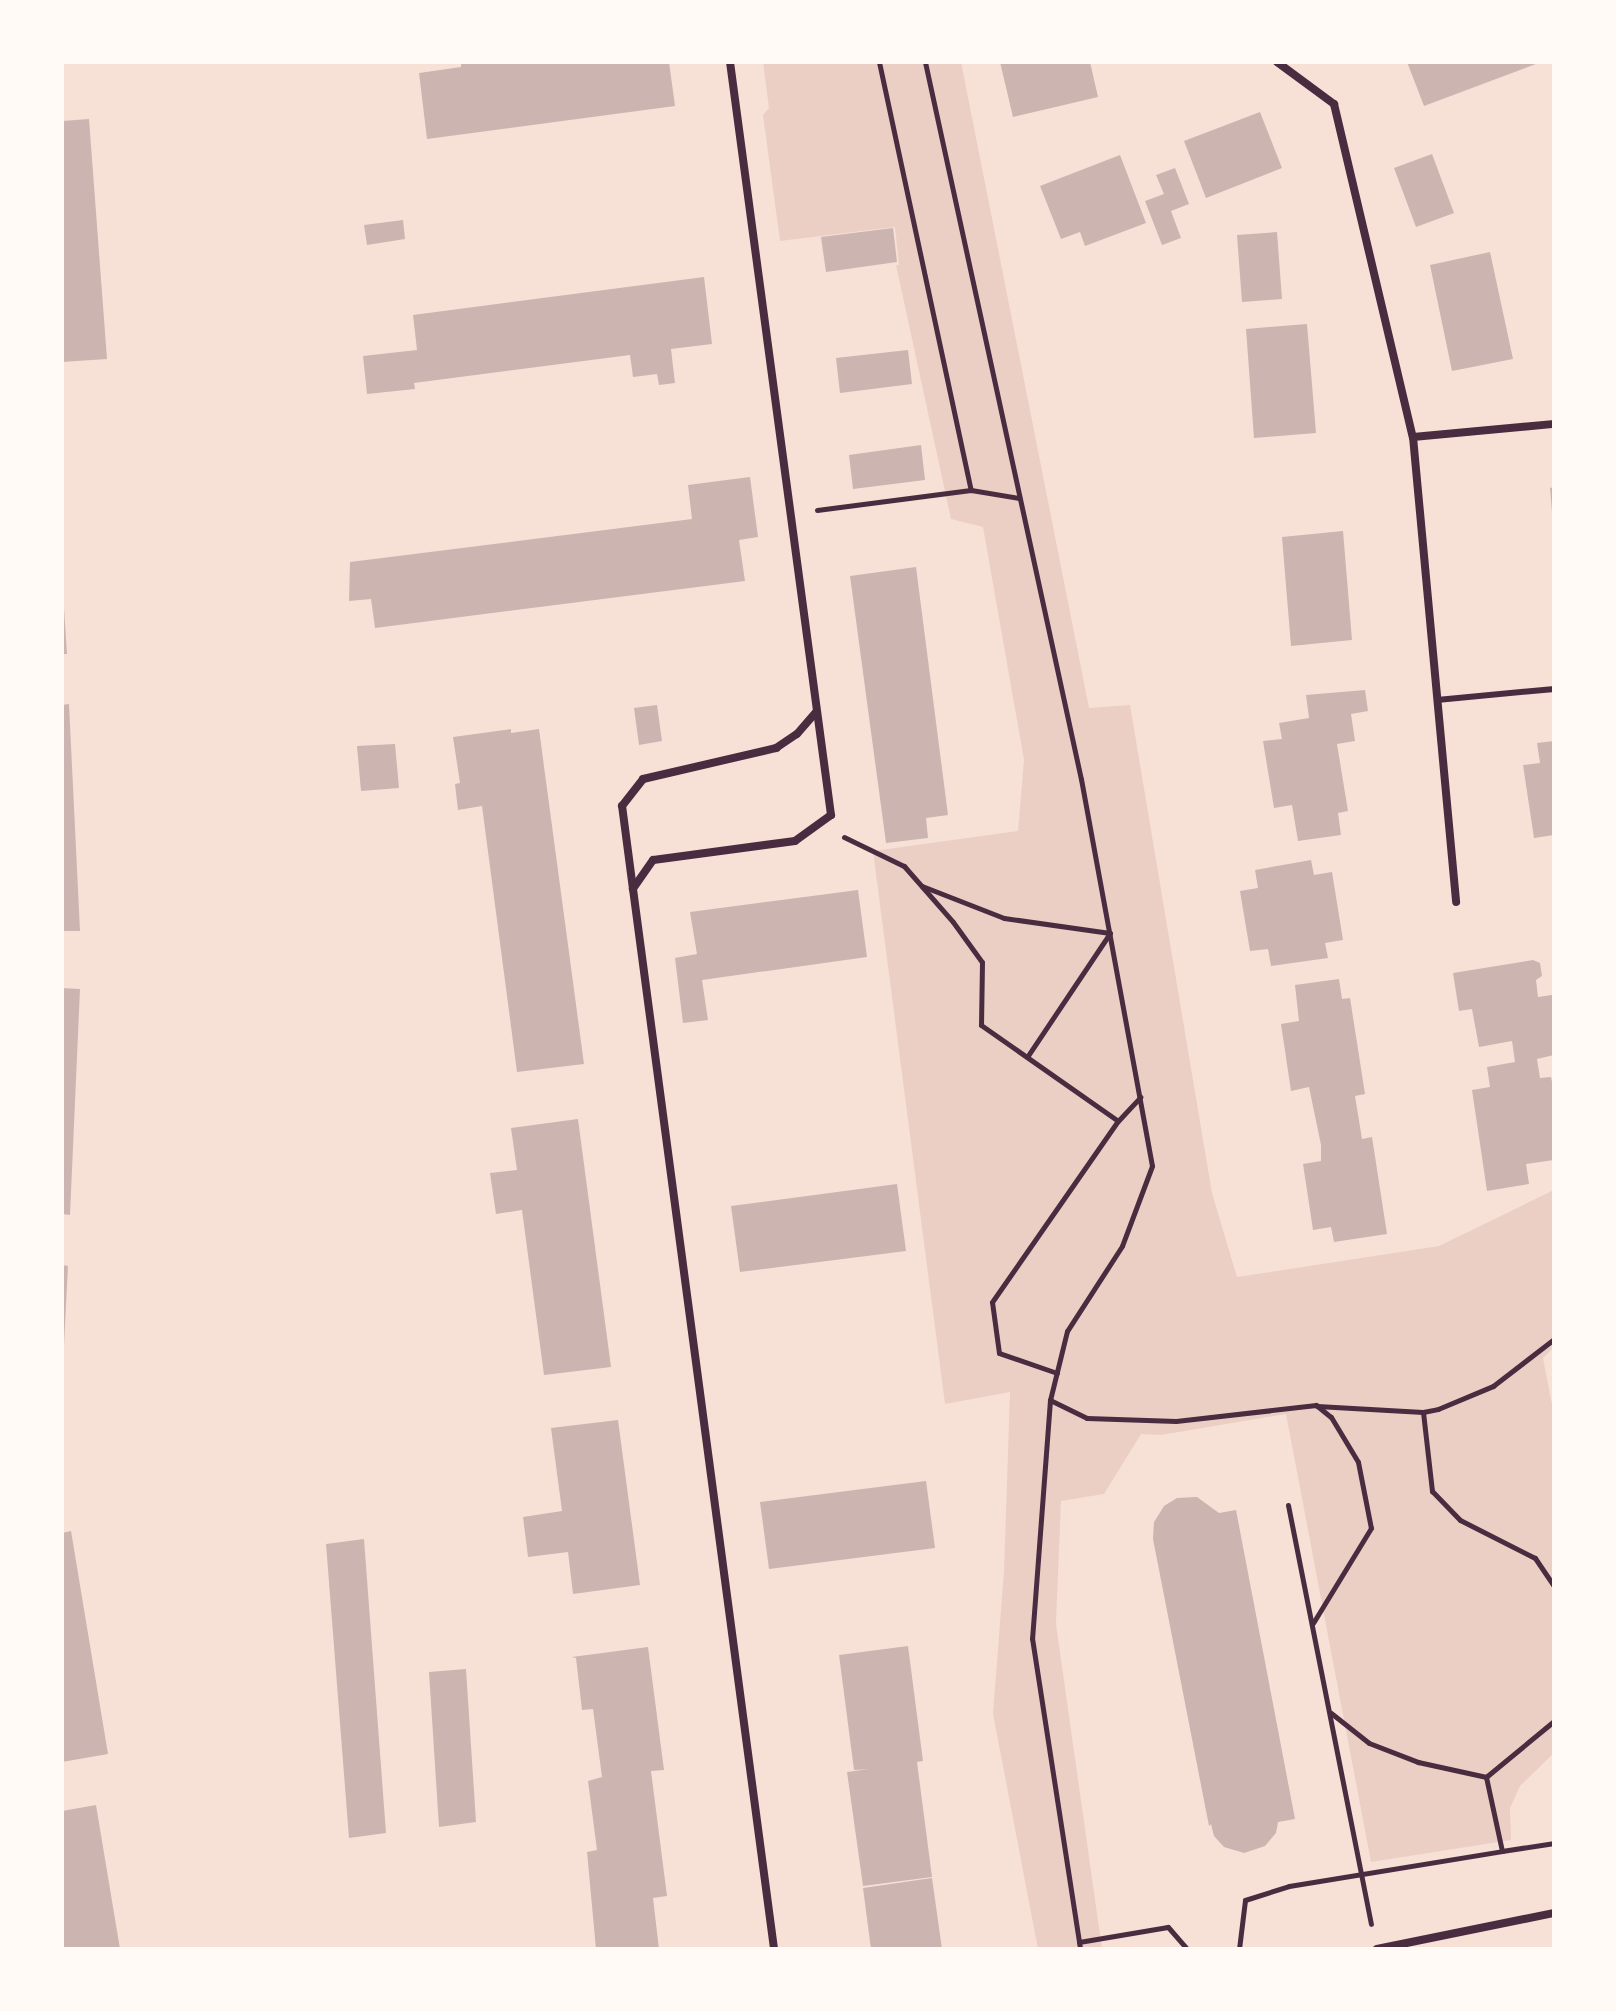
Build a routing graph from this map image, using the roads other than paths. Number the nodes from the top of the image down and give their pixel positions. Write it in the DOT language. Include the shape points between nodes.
graph roads {
  1 [pos="730,62"];
  2 [pos="1277,62"];
  3 [pos="1554,424"];
  4 [pos="1413,437"];
  5 [pos="1554,689"];
  6 [pos="1437,700"];
  7 [pos="816,712"];
  8 [pos="633,889"];
  9 [pos="1456,902"];
  10 [pos="1554,1913"];
  11 [pos="774,1949"];
  12 [pos="1377,1949"];
  1 -- 7 [label="street"];
  2 -- 4 [label="street" via="1334,104"];
  3 -- 4 [label="street"];
  4 -- 6 [label="street"];
  5 -- 6 [label="lane"];
  6 -- 9 [label="street"];
  7 -- 8 [label="street" via="776,748 643,779 622,806"];
  7 -- 8 [label="street" via="831,815 795,841 653,860"];
  8 -- 11 [label="street"];
  10 -- 12 [label="street"];
}
